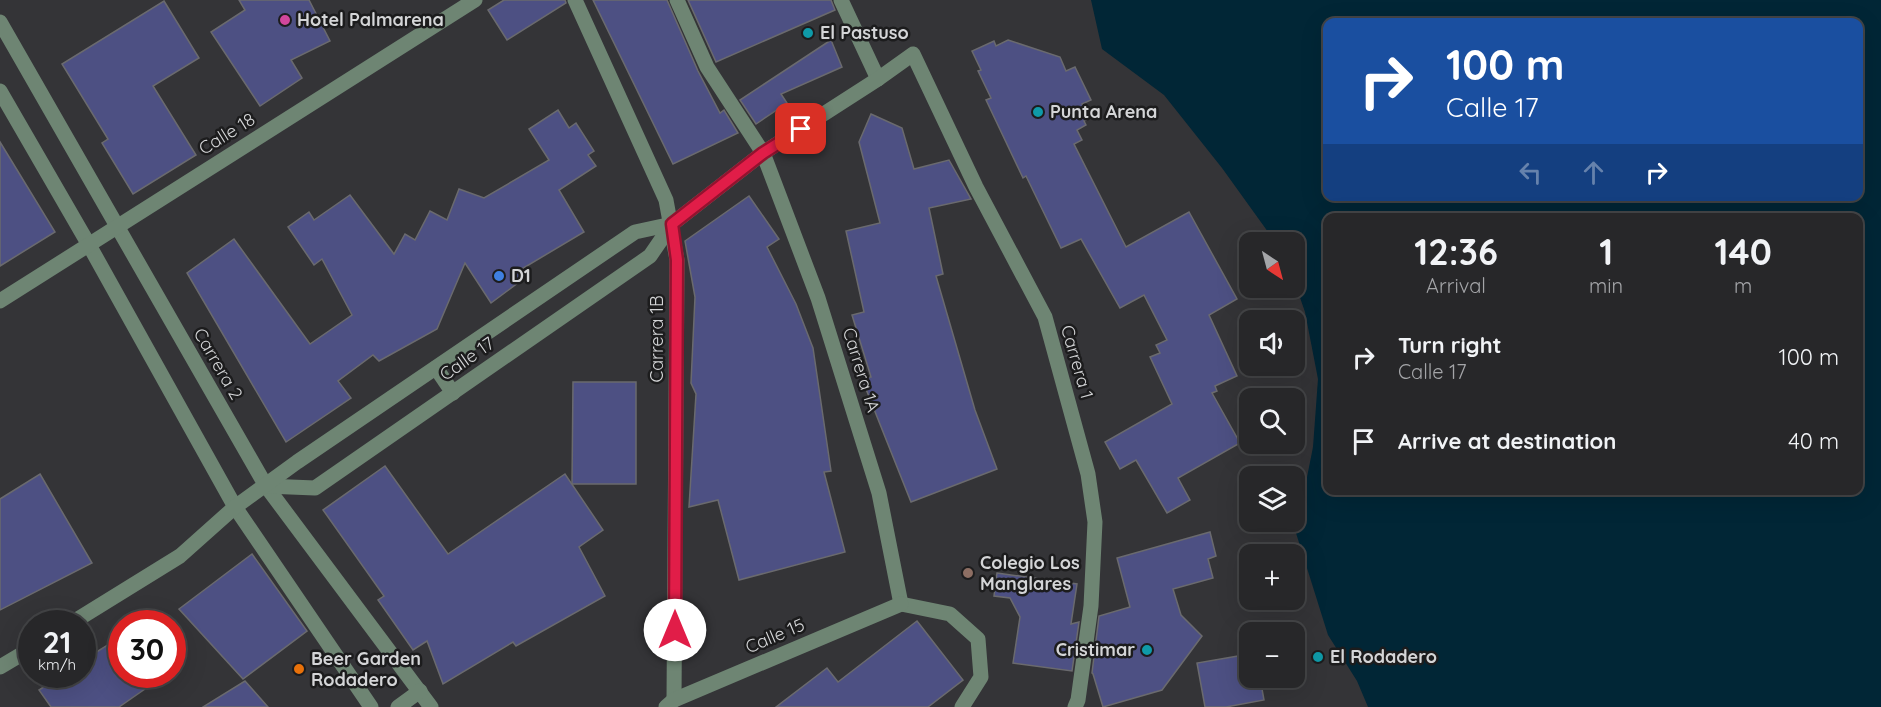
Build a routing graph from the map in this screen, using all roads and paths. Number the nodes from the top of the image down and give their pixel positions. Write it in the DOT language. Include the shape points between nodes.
graph roads {
  1 [pos="475,0"];
  2 [pos="575,0"];
  3 [pos="677,0"];
  4 [pos="841,0"];
  5 [pos="0,22"];
  6 [pos="913,54"];
  7 [pos="878,80"];
  8 [pos="0,91"];
  9 [pos="763,153"];
  10 [pos="672,224"];
  11 [pos="116,226"];
  12 [pos="89,245"];
  13 [pos="0,302"];
  14 [pos="436,368"];
  15 [pos="453,393"];
  16 [pos="266,486"];
  17 [pos="235,507"];
  18 [pos="901,604"];
  19 [pos="93,610"];
  20 [pos="18,656"];
  21 [pos="0,667"];
  22 [pos="420,691"];
  23 [pos="670,703"];
  24 [pos="371,707"];
  25 [pos="398,707"];
  26 [pos="431,707"];
  27 [pos="962,707"];
  28 [pos="1075,707"];
  1 -- 11 [label="street, Calle 18"];
  2 -- 10 [label="street, Carrera 1B" via="666,200"];
  3 -- 9 [label="street, Carrera 1A" via="706,67"];
  4 -- 7 [label="street"];
  5 -- 11 [label="street, Carrera 2"];
  6 -- 7 [label="street, Calle 17"];
  6 -- 28 [label="street, Carrera 1" via="976,187 1045,317 1088,474 1095,522 1091,606"];
  7 -- 9 [label="street, Calle 17"];
  8 -- 12 [label="street"];
  9 -- 10 [label="street, Calle 17"];
  9 -- 18 [label="street, Carrera 1A" via="818,298 879,493"];
  10 -- 14 [label="street, Calle 17" via="635,232"];
  10 -- 15 [label="street, Calle 17" via="650,256"];
  10 -- 23 [label="street, Carrera 1B" via="677,260"];
  11 -- 12 [label="street, Calle 18"];
  11 -- 16 [label="street, Carrera 2"];
  12 -- 13 [label="street, Calle 18"];
  12 -- 17 [label="street"];
  14 -- 15 [label="street"];
  14 -- 16 [label="street, Calle 17"];
  15 -- 16 [label="street, Calle 17" via="315,488"];
  16 -- 17 [label="street, Calle 17"];
  16 -- 22 [label="street, Carrera 2"];
  17 -- 19 [label="street, Calle 17" via="180,556"];
  17 -- 24 [label="street"];
  18 -- 23 [label="street, Calle 15"];
  18 -- 27 [label="street" via="950,614 978,639 981,677"];
  20 -- 21 [label="street"];
  22 -- 25 [label="street"];
  22 -- 26 [label="street, Carrera 2"];
}
